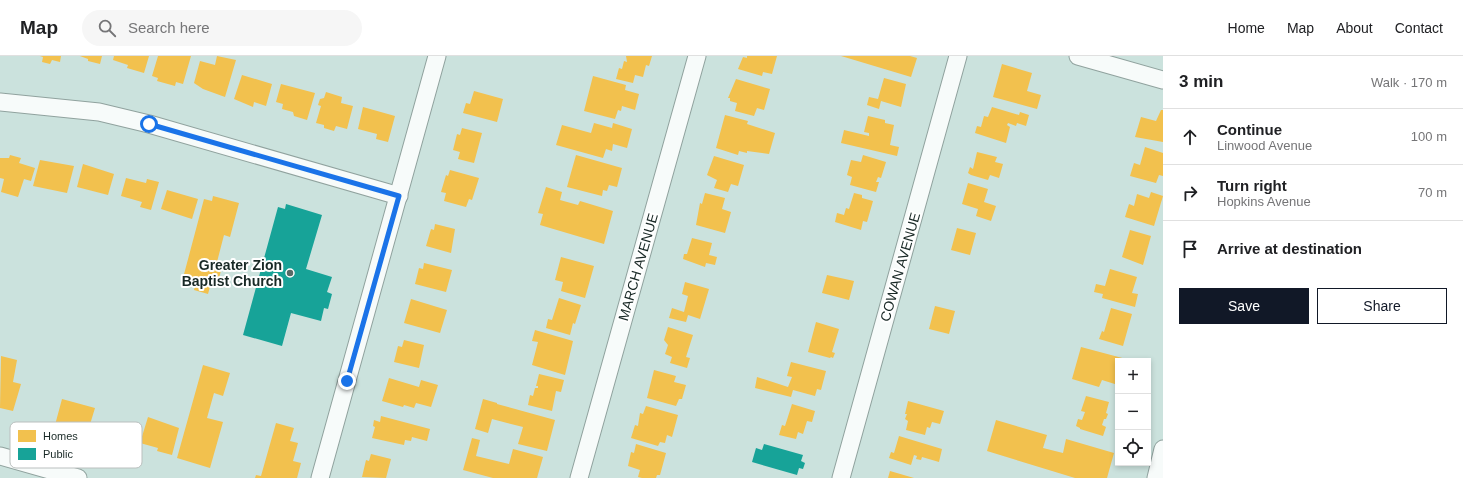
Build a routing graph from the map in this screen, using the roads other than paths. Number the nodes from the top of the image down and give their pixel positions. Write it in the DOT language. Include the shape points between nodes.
graph roads {
  1 [pos="437,56"];
  2 [pos="697,56"];
  3 [pos="958,56"];
  4 [pos="1078,56"];
  5 [pos="1163,80"];
  6 [pos="0,102"];
  7 [pos="399,196"];
  8 [pos="1163,449"];
  9 [pos="0,456"];
  10 [pos="10,459"];
  11 [pos="35,468"];
  12 [pos="56,475"];
  13 [pos="78,478"];
  14 [pos="320,478"];
  15 [pos="580,478"];
  16 [pos="841,478"];
  17 [pos="1156,478"];
  1 -- 7 [label="street"];
  2 -- 15 [label="street, MARCH AVENUE"];
  3 -- 16 [label="street, COWAN AVENUE"];
  4 -- 5 [label="street"];
  6 -- 7 [label="street" via="99,112 157,126"];
  7 -- 14 [label="street"];
  8 -- 17 [label="street"];
  9 -- 10 [label="street"];
  11 -- 12 [label="street"];
  12 -- 13 [label="street"];
}
